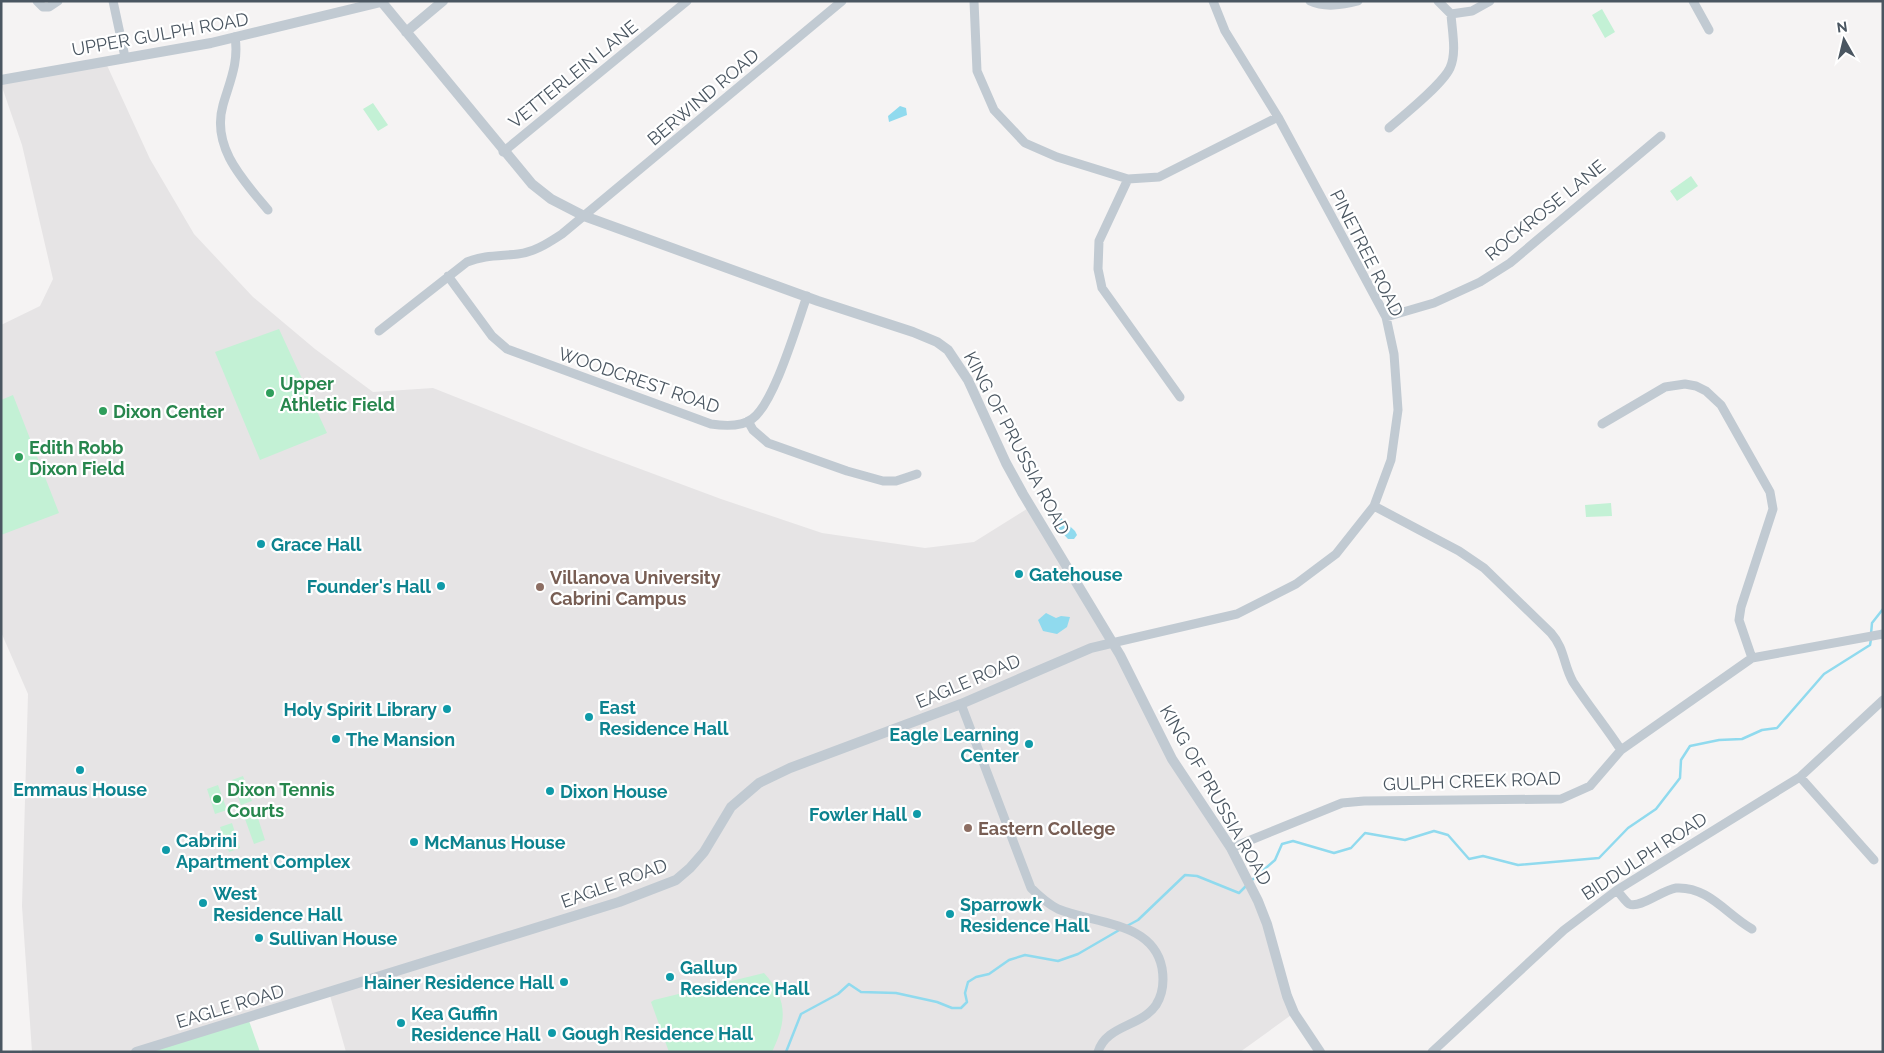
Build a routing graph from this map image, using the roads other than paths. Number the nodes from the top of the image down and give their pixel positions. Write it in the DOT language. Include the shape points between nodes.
graph roads {
  1 [pos="37,1"];
  2 [pos="58,1"];
  3 [pos="113,1"];
  4 [pos="381,1"];
  5 [pos="443,1"];
  6 [pos="687,1"];
  7 [pos="842,1"];
  8 [pos="974,1"];
  9 [pos="1213,1"];
  10 [pos="1310,1"];
  11 [pos="1358,1"];
  12 [pos="1438,1"];
  13 [pos="1490,1"];
  14 [pos="1692,1"];
  15 [pos="1451,14"];
  16 [pos="1709,30"];
  17 [pos="406,32"];
  18 [pos="235,37"];
  19 [pos="125,57"];
  20 [pos="1,80"];
  21 [pos="1278,117"];
  22 [pos="1389,128"];
  23 [pos="1661,136"];
  24 [pos="503,152"];
  25 [pos="1128,179"];
  26 [pos="268,210"];
  27 [pos="584,216"];
  28 [pos="448,276"];
  29 [pos="807,296"];
  30 [pos="1386,317"];
  31 [pos="379,331"];
  32 [pos="1180,397"];
  33 [pos="748,421"];
  34 [pos="1602,424"];
  35 [pos="917,474"];
  36 [pos="1374,506"];
  37 [pos="1881,634"];
  38 [pos="1112,643"];
  39 [pos="1752,658"];
  40 [pos="1883,700"];
  41 [pos="961,704"];
  42 [pos="1622,750"];
  43 [pos="1800,777"];
  44 [pos="1231,848"];
  45 [pos="1874,860"];
  46 [pos="1617,890"];
  47 [pos="1752,929"];
  48 [pos="136,1052"];
  49 [pos="1098,1052"];
  50 [pos="1320,1052"];
  51 [pos="1432,1052"];
  1 -- 2 [label="street" via="43,7"];
  3 -- 19 [label="street"];
  4 -- 17 [label="street, KING OF PRUSSIA ROAD"];
  4 -- 18 [label="street, UPPER GULPH ROAD"];
  5 -- 17 [label="street"];
  6 -- 24 [label="street, VETTERLEIN LANE"];
  7 -- 27 [label="street, BERWIND ROAD"];
  8 -- 25 [label="street" via="977,70 994,110 1025,142 1057,157"];
  9 -- 21 [label="street, PINETREE ROAD" via="1225,31"];
  10 -- 11 [label="street" via="1335,6"];
  12 -- 15 [label="street"];
  13 -- 15 [label="street" via="1472,11"];
  14 -- 16 [label="street"];
  15 -- 22 [label="street" via="1453,52 1450,69"];
  17 -- 24 [label="street, KING OF PRUSSIA ROAD"];
  18 -- 19 [label="street, UPPER GULPH ROAD"];
  18 -- 26 [label="street" via="236,61 223,106 220,134 224,149 241,178"];
  19 -- 20 [label="street, UPPER GULPH ROAD"];
  21 -- 25 [label="street" via="1159,177"];
  21 -- 30 [label="street, PINETREE ROAD"];
  23 -- 30 [label="street, ROCKROSE LANE" via="1510,263 1480,282 1434,303"];
  24 -- 27 [label="street, KING OF PRUSSIA ROAD" via="532,184 551,199"];
  25 -- 32 [label="street" via="1099,241 1098,269 1102,288"];
  27 -- 28 [label="street, BERWIND ROAD" via="538,249 480,257"];
  27 -- 29 [label="street, KING OF PRUSSIA ROAD"];
  28 -- 31 [label="street, BERWIND ROAD"];
  28 -- 33 [label="street, WOODCREST ROAD" via="492,336 507,349 711,424 723,426"];
  29 -- 33 [label="street" via="769,400"];
  29 -- 38 [label="street, KING OF PRUSSIA ROAD" via="927,337 948,350 968,380 1023,494"];
  30 -- 36 [label="street, PINETREE ROAD" via="1394,354 1398,410 1391,460"];
  33 -- 35 [label="street" via="768,443 847,471 883,482"];
  34 -- 39 [label="street" via="1665,387 1674,385 1696,386 1721,405 1770,492 1773,509 1740,607 1739,620"];
  36 -- 38 [label="street, PINETREE ROAD" via="1336,554 1296,584 1237,614"];
  36 -- 42 [label="street" via="1484,568 1551,633 1560,644 1573,682"];
  37 -- 39 [label="street, GULPH CREEK ROAD"];
  38 -- 41 [label="street, EAGLE ROAD" via="1066,658"];
  38 -- 44 [label="street, KING OF PRUSSIA ROAD" via="1172,759"];
  39 -- 42 [label="street, GULPH CREEK ROAD"];
  40 -- 43 [label="street, BIDDULPH ROAD"];
  41 -- 48 [label="street, EAGLE ROAD" via="790,768 759,783 731,807 704,852 676,880 619,902"];
  41 -- 49 [label="street" via="1031,888 1058,908 1134,932 1150,942 1160,958 1164,982 1156,1005 1139,1020 1105,1037"];
  42 -- 44 [label="street, GULPH CREEK ROAD" via="1590,786 1561,799 1342,803"];
  43 -- 45 [label="street"];
  43 -- 46 [label="street, BIDDULPH ROAD"];
  44 -- 50 [label="street, KING OF PRUSSIA ROAD" via="1267,924 1286,996"];
  46 -- 47 [label="street" via="1628,904 1636,905 1676,888 1692,892 1716,900"];
  46 -- 51 [label="street, BIDDULPH ROAD" via="1564,930"];
}
